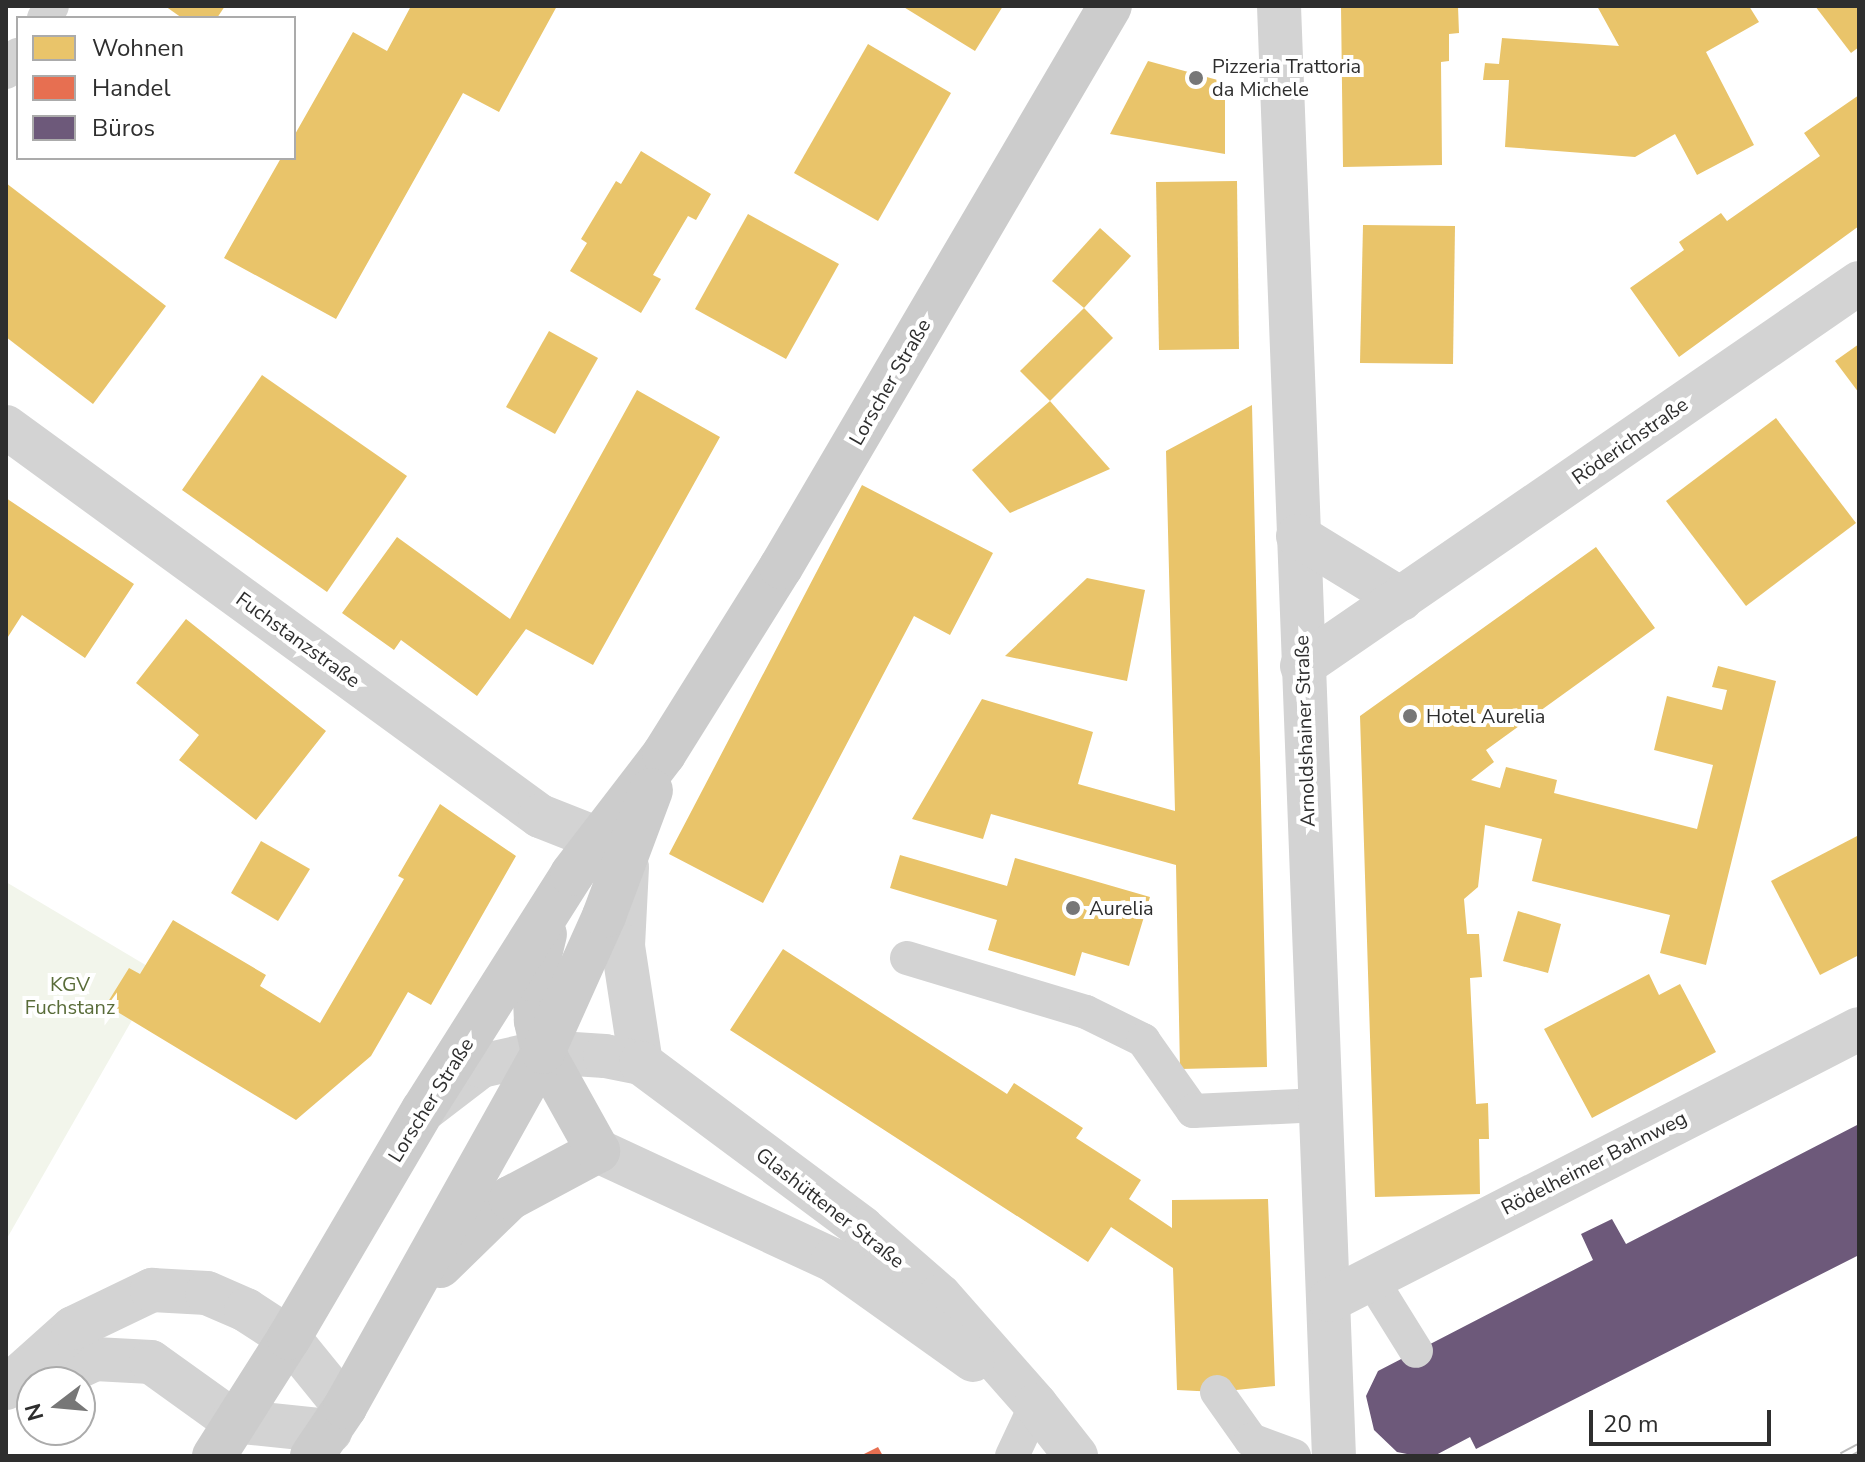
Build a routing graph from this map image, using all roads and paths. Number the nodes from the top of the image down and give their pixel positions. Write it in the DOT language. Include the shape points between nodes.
graph roads {
  1 [pos="1110,6"];
  2 [pos="1279,6"];
  3 [pos="1859,283"];
  4 [pos="6,427"];
  5 [pos="1298,536"];
  6 [pos="1401,599"];
  7 [pos="1302,666"];
  8 [pos="613,848"];
  9 [pos="550,911"];
  10 [pos="907,958"];
  11 [pos="1859,1029"];
  12 [pos="543,1052"];
  13 [pos="641,1063"];
  14 [pos="1321,1105"];
  15 [pos="423,1110"];
  16 [pos="598,1151"];
  17 [pos="1370,1277"];
  18 [pos="1330,1300"];
  19 [pos="404,1302"];
  20 [pos="289,1338"];
  21 [pos="1416,1351"];
  22 [pos="80,1366"];
  23 [pos="6,1388"];
  24 [pos="1217,1392"];
  25 [pos="1036,1405"];
  26 [pos="329,1431"];
  27 [pos="224,1439"];
  28 [pos="1012,1456"];
  29 [pos="1076,1456"];
  30 [pos="1294,1456"];
  31 [pos="1334,1456"];
  1 -- 8 [label="main road, Lorscher Straße"];
  2 -- 5 [label="street, Arnoldshainer Straße"];
  3 -- 6 [label="street, Röderichstraße"];
  4 -- 8 [label="street, Fuchstanzstraße" via="540,816"];
  5 -- 6 [label="street"];
  5 -- 7 [label="street, Arnoldshainer Straße"];
  6 -- 7 [label="street, Röderichstraße"];
  7 -- 14 [label="street, Arnoldshainer Straße"];
  8 -- 9 [label="main road, Lorscher Straße"];
  8 -- 12 [label="main road, Lorscher Straße"];
  8 -- 13 [label="street"];
  9 -- 12 [label="main road" via="534,980"];
  9 -- 15 [label="main road, Lorscher Straße"];
  10 -- 14 [label="lane" via="1086,1012 1143,1040 1193,1111"];
  11 -- 17 [label="street, Rödelheimer Bahnweg"];
  12 -- 13 [label="street, Glashüttener Straße"];
  12 -- 15 [label="street, Glashüttener Straße" via="481,1066"];
  12 -- 16 [label="main road"];
  12 -- 19 [label="main road, Lorscher Straße"];
  13 -- 25 [label="street, Glashüttener Straße" via="862,1228 940,1296"];
  14 -- 18 [label="street, Arnoldshainer Straße"];
  15 -- 20 [label="main road, Lorscher Straße"];
  16 -- 19 [label="main road" via="510,1198"];
  16 -- 25 [label="street, Glashüttener Straße" via="833,1260"];
  17 -- 18 [label="street, Rödelheimer Bahnweg"];
  17 -- 21 [label="lane"];
  18 -- 31 [label="street, Arnoldshainer Straße"];
  19 -- 26 [label="main road, Lorscher Straße"];
  20 -- 23 [label="street" via="207,1293 152,1290 73,1328"];
  20 -- 26 [label="street"];
  20 -- 27 [label="main road, Lorscher Straße"];
  22 -- 27 [label="street" via="95,1359 151,1362"];
  24 -- 30 [label="lane" via="1251,1440"];
  25 -- 28 [label="lane"];
  25 -- 29 [label="street, Glashüttener Straße"];
  26 -- 27 [label="street"];
}
